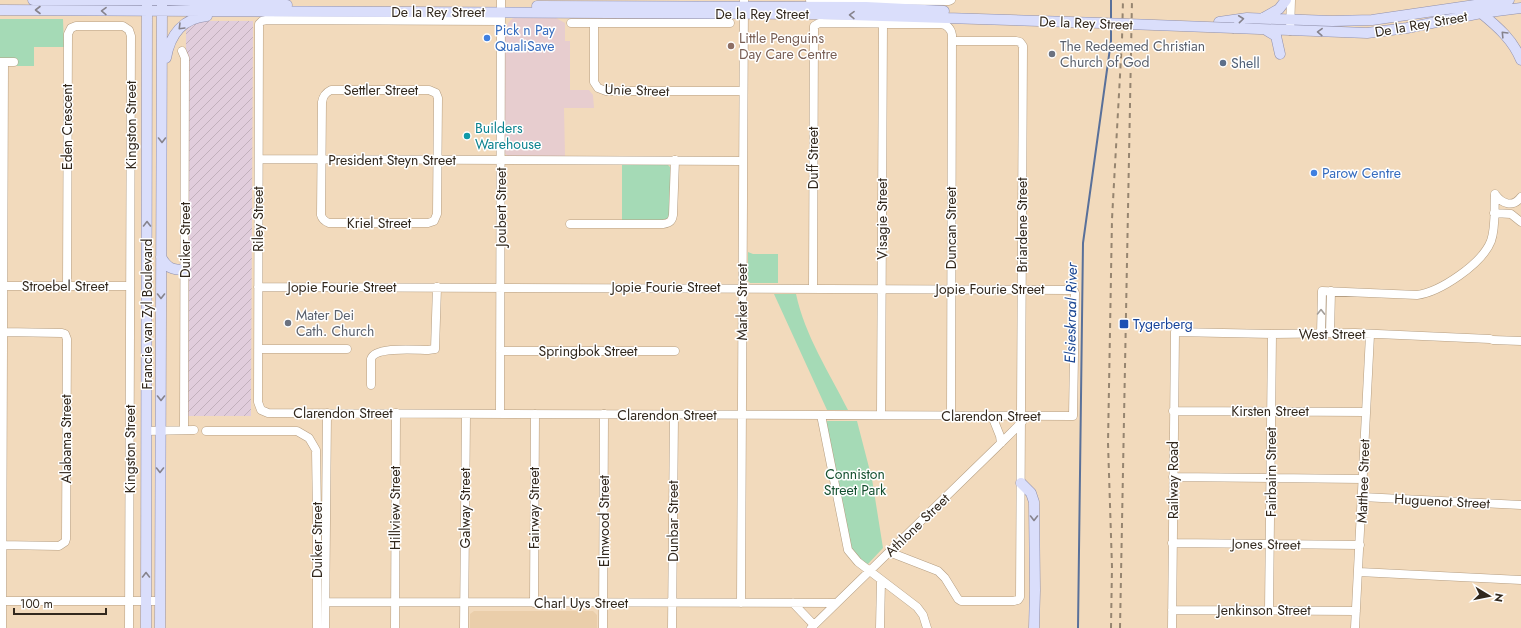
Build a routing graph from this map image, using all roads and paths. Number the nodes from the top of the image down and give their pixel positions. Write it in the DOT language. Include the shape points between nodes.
graph roads {
  1 [pos="33,0"];
  2 [pos="220,0"];
  3 [pos="810,0"];
  4 [pos="883,0"];
  5 [pos="951,0"];
  6 [pos="1286,0"];
  7 [pos="1291,0"];
  8 [pos="1509,0"];
  9 [pos="147,4"];
  10 [pos="162,4"];
  11 [pos="230,7"];
  12 [pos="744,7"];
  13 [pos="1521,8"];
  14 [pos="0,10"];
  15 [pos="501,10"];
  16 [pos="1481,13"];
  17 [pos="1263,18"];
  18 [pos="1101,20"];
  19 [pos="1291,20"];
  20 [pos="1332,21"];
  21 [pos="571,23"];
  22 [pos="594,23"];
  23 [pos="730,23"];
  24 [pos="883,23"];
  25 [pos="258,26"];
  26 [pos="814,28"];
  27 [pos="1407,28"];
  28 [pos="129,30"];
  29 [pos="1266,30"];
  30 [pos="1290,31"];
  31 [pos="952,41"];
  32 [pos="182,51"];
  33 [pos="1280,54"];
  34 [pos="1521,60"];
  35 [pos="2,62"];
  36 [pos="14,62"];
  37 [pos="743,91"];
  38 [pos="162,101"];
  39 [pos="259,159"];
  40 [pos="321,159"];
  41 [pos="437,160"];
  42 [pos="501,160"];
  43 [pos="675,160"];
  44 [pos="742,161"];
  45 [pos="1521,197"];
  46 [pos="1494,213"];
  47 [pos="1505,213"];
  48 [pos="1494,222"];
  49 [pos="1521,222"];
  50 [pos="570,224"];
  51 [pos="161,256"];
  52 [pos="185,270"];
  53 [pos="2,286"];
  54 [pos="67,286"];
  55 [pos="130,286"];
  56 [pos="258,287"];
  57 [pos="437,287"];
  58 [pos="500,287"];
  59 [pos="742,287"];
  60 [pos="813,289"];
  61 [pos="882,289"];
  62 [pos="951,289"];
  63 [pos="1022,289"];
  64 [pos="1331,291"];
  65 [pos="1175,332"];
  66 [pos="1272,334"];
  67 [pos="1325,334"];
  68 [pos="2,335"];
  69 [pos="1370,335"];
  70 [pos="1521,341"];
  71 [pos="258,349"];
  72 [pos="347,349"];
  73 [pos="500,351"];
  74 [pos="675,351"];
  75 [pos="371,386"];
  76 [pos="261,410"];
  77 [pos="1173,411"];
  78 [pos="1271,411"];
  79 [pos="1366,412"];
  80 [pos="326,413"];
  81 [pos="396,413"];
  82 [pos="466,414"];
  83 [pos="500,414"];
  84 [pos="535,414"];
  85 [pos="604,414"];
  86 [pos="674,414"];
  87 [pos="742,415"];
  88 [pos="821,415"];
  89 [pos="881,415"];
  90 [pos="951,416"];
  91 [pos="992,416"];
  92 [pos="1073,416"];
  93 [pos="1022,419"];
  94 [pos="184,430"];
  95 [pos="194,430"];
  96 [pos="206,430"];
  97 [pos="146,431"];
  98 [pos="160,431"];
  99 [pos="1001,443"];
  100 [pos="1173,477"];
  101 [pos="1271,478"];
  102 [pos="1363,478"];
  103 [pos="1021,483"];
  104 [pos="1362,497"];
  105 [pos="1521,505"];
  106 [pos="1172,543"];
  107 [pos="1270,544"];
  108 [pos="1360,545"];
  109 [pos="1,546"];
  110 [pos="889,552"];
  111 [pos="869,571"];
  112 [pos="1359,572"];
  113 [pos="881,580"];
  114 [pos="1521,580"];
  115 [pos="1,601"];
  116 [pos="129,601"];
  117 [pos="146,601"];
  118 [pos="160,601"];
  119 [pos="326,602"];
  120 [pos="395,603"];
  121 [pos="464,603"];
  122 [pos="534,603"];
  123 [pos="603,603"];
  124 [pos="672,603"];
  125 [pos="741,603"];
  126 [pos="793,603"];
  127 [pos="836,603"];
  128 [pos="1172,610"];
  129 [pos="1269,610"];
  130 [pos="1356,611"];
  131 [pos="812,627"];
  132 [pos="2,628"];
  133 [pos="129,628"];
  134 [pos="146,628"];
  135 [pos="160,628"];
  136 [pos="317,628"];
  137 [pos="325,628"];
  138 [pos="395,628"];
  139 [pos="464,628"];
  140 [pos="603,628"];
  141 [pos="672,628"];
  142 [pos="880,628"];
  143 [pos="927,628"];
  144 [pos="1034,628"];
  145 [pos="1172,628"];
  146 [pos="1355,628"];
  1 -- 9 [label="main road, De la Rey Street"];
  2 -- 11 [label="main road"];
  3 -- 4 [label="street, De la Rey Street"];
  4 -- 5 [label="street, De la Rey Street"];
  6 -- 17 [label="main road" via="1279,9"];
  7 -- 19 [label="street"];
  8 -- 20 [label="main road, De la Rey Street" via="1372,20"];
  9 -- 10 [label="main road, De la Rey Street"];
  9 -- 14 [label="main road, De la Rey Street, one-way"];
  97 -- 9 [label="main road, Francie van Zyl Boulevard, one-way"];
  10 -- 11 [label="main road, De la Rey Street"];
  10 -- 38 [label="main road, Francie van Zyl Boulevard"];
  11 -- 15 [label="main road, De la Rey Street"];
  11 -- 38 [label="main road, one-way" via="193,18 180,28 168,49"];
  12 -- 15 [label="main road, De la Rey Street"];
  12 -- 18 [label="main road, De la Rey Street" via="866,7"];
  12 -- 37 [label="street, Market Street"];
  13 -- 16 [label="main road, De la Rey Street"];
  15 -- 25 [label="street, De la Rey Street" via="266,20"];
  15 -- 42 [label="street, Joubert Street"];
  16 -- 27 [label="main road, De la Rey Street"];
  34 -- 16 [label="main road, one-way" via="1509,39"];
  18 -- 17 [label="main road, De la Rey Street, one-way" via="1219,22"];
  17 -- 19 [label="main road, De la Rey Street"];
  18 -- 29 [label="main road, De la Rey Street, bridge"];
  19 -- 20 [label="main road, De la Rey Street"];
  19 -- 30 [label="street"];
  20 -- 27 [label="main road" via="1362,26 1399,23"];
  21 -- 22 [label="street, De la Rey Street"];
  22 -- 23 [label="street, De la Rey Street"];
  22 -- 37 [label="street, Unie Street" via="594,82 601,90"];
  24 -- 26 [label="street, De la Rey Street" via="819,23"];
  24 -- 31 [label="street, De la Rey Street" via="944,24 951,30"];
  24 -- 61 [label="street, Visagie Street"];
  25 -- 39 [label="street, Riley Street"];
  26 -- 60 [label="street, Duff Street"];
  27 -- 30 [label="main road, De la Rey Street, one-way" via="1367,33"];
  28 -- 54 [label="street, Eden Crescent" via="121,26 78,25 71,28 68,34"];
  28 -- 55 [label="street, Kingston Street"];
  29 -- 30 [label="main road, De la Rey Street"];
  29 -- 33 [label="main road" via="1276,36"];
  31 -- 62 [label="street, Duncan Street"];
  31 -- 63 [label="street, Briardene Street" via="1016,41 1023,47"];
  32 -- 52 [label="street, Duiker Street" via="185,58"];
  35 -- 36 [label="street"];
  35 -- 53 [label="street"];
  37 -- 44 [label="street, Market Street"];
  38 -- 51 [label="main road, Francie van Zyl Boulevard, one-way"];
  39 -- 40 [label="street, President Steyn Street"];
  39 -- 56 [label="street, Riley Street"];
  40 -- 41 [label="street, President Steyn Street"];
  40 -- 41 [label="street, Kriel Street" via="320,215 329,223 434,221 437,214"];
  40 -- 41 [label="street, Settler Street" via="322,102 326,92 429,90 436,93 438,98"];
  41 -- 42 [label="street, President Steyn Street"];
  42 -- 43 [label="street, President Steyn Street"];
  42 -- 58 [label="street, Joubert Street"];
  43 -- 44 [label="street, President Steyn Street"];
  43 -- 50 [label="street" via="674,215 669,223"];
  44 -- 59 [label="street, Market Street"];
  45 -- 46 [label="street" via="1512,204 1506,204 1500,202 1495,194"];
  46 -- 47 [label="street"];
  46 -- 48 [label="street"];
  47 -- 48 [label="street"];
  47 -- 49 [label="street" via="1511,214"];
  48 -- 64 [label="street" via="1491,241 1482,254 1463,273 1427,294"];
  51 -- 52 [label="main road" via="169,268"];
  51 -- 98 [label="main road, Francie van Zyl Boulevard, one-way"];
  52 -- 94 [label="street, Duiker Street"];
  53 -- 54 [label="street, Stroebel Street"];
  53 -- 68 [label="street"];
  54 -- 55 [label="street, Stroebel Street"];
  55 -- 116 [label="street, Kingston Street"];
  56 -- 57 [label="street, Jopie Fourie Street"];
  56 -- 71 [label="street, Riley Street"];
  57 -- 58 [label="street, Jopie Fourie Street"];
  57 -- 75 [label="street" via="435,349 384,350 375,353 371,359"];
  58 -- 59 [label="street, Jopie Fourie Street"];
  58 -- 73 [label="street, Joubert Street"];
  59 -- 60 [label="street, Jopie Fourie Street"];
  59 -- 87 [label="street, Market Street"];
  60 -- 61 [label="street, Jopie Fourie Street"];
  61 -- 62 [label="street, Jopie Fourie Street"];
  61 -- 89 [label="street, Visagie Street"];
  62 -- 63 [label="street, Jopie Fourie Street"];
  62 -- 90 [label="street, Duncan Street"];
  63 -- 92 [label="street, Jopie Fourie Street" via="1074,291"];
  63 -- 93 [label="street, Briardene Street"];
  64 -- 67 [label="street"];
  67 -- 64 [label="street, one-way" via="1322,291"];
  65 -- 66 [label="street, West Street"];
  65 -- 77 [label="street, Railway Road"];
  66 -- 67 [label="street, West Street"];
  66 -- 78 [label="street, Fairbairn Street"];
  67 -- 69 [label="street, West Street"];
  68 -- 109 [label="street"];
  68 -- 109 [label="street, Alabama Street" via="62,333 67,338 67,346 66,539 59,546"];
  69 -- 70 [label="street, West Street"];
  69 -- 79 [label="street, Matthee Street"];
  71 -- 72 [label="street"];
  71 -- 76 [label="street, Riley Street" via="258,402"];
  73 -- 74 [label="street, Springbok Street"];
  73 -- 83 [label="street, Joubert Street"];
  76 -- 80 [label="street, Clarendon Street" via="268,413"];
  77 -- 78 [label="street, Kirsten Street"];
  77 -- 100 [label="street, Railway Road"];
  78 -- 79 [label="street, Kirsten Street"];
  78 -- 101 [label="street, Fairbairn Street"];
  79 -- 102 [label="street, Matthee Street"];
  80 -- 81 [label="street, Clarendon Street"];
  80 -- 119 [label="street"];
  81 -- 82 [label="street, Clarendon Street"];
  81 -- 120 [label="street, Hillview Street"];
  82 -- 83 [label="street, Clarendon Street"];
  82 -- 121 [label="street, Galway Street"];
  83 -- 84 [label="street, Clarendon Street"];
  84 -- 85 [label="street, Clarendon Street"];
  84 -- 122 [label="street, Fairway Street"];
  85 -- 86 [label="street, Clarendon Street"];
  85 -- 123 [label="street, Elmwood Street"];
  86 -- 87 [label="street, Clarendon Street"];
  86 -- 124 [label="street, Dunbar Street"];
  87 -- 88 [label="street, Clarendon Street"];
  87 -- 125 [label="street, Market Street"];
  88 -- 89 [label="street, Clarendon Street"];
  88 -- 111 [label="street" via="848,550 855,560"];
  89 -- 90 [label="street, Clarendon Street"];
  90 -- 91 [label="street, Clarendon Street"];
  91 -- 93 [label="street, Clarendon Street"];
  91 -- 99 [label="street"];
  92 -- 93 [label="street, Clarendon Street"];
  93 -- 99 [label="street, Athlone Street"];
  93 -- 103 [label="street, Briardene Street"];
  94 -- 95 [label="street"];
  94 -- 98 [label="street"];
  96 -- 136 [label="street, Duiker Street" via="297,431 313,443 316,454"];
  97 -- 98 [label="street"];
  117 -- 97 [label="main road, Francie van Zyl Boulevard, one-way"];
  98 -- 118 [label="main road, Francie van Zyl Boulevard, one-way"];
  99 -- 110 [label="street, Athlone Street"];
  100 -- 101 [label="street"];
  100 -- 106 [label="street, Railway Road"];
  101 -- 102 [label="street"];
  101 -- 107 [label="street, Fairbairn Street"];
  102 -- 104 [label="street, Matthee Street"];
  103 -- 110 [label="street, Briardene Street" via="1019,599 961,601 938,571"];
  103 -- 144 [label="main road, one-way" via="1031,493 1034,502"];
  104 -- 105 [label="street, Huguenot Street"];
  104 -- 108 [label="street, Matthee Street"];
  106 -- 107 [label="street, Jones Street"];
  106 -- 128 [label="street, Railway Road"];
  107 -- 108 [label="street, Jones Street"];
  107 -- 129 [label="street, Fairbairn Street"];
  108 -- 112 [label="street, Matthee Street"];
  109 -- 115 [label="street"];
  110 -- 111 [label="street, Athlone Street"];
  111 -- 113 [label="street"];
  111 -- 127 [label="street, Athlone Street"];
  112 -- 114 [label="street"];
  112 -- 130 [label="street, Matthee Street"];
  113 -- 142 [label="street"];
  113 -- 143 [label="street" via="917,607"];
  115 -- 116 [label="street"];
  115 -- 132 [label="street"];
  116 -- 117 [label="street"];
  116 -- 133 [label="street, Kingston Street"];
  117 -- 118 [label="street"];
  117 -- 134 [label="main road, Francie van Zyl Boulevard"];
  118 -- 135 [label="main road, Francie van Zyl Boulevard"];
  119 -- 120 [label="street, Charl Uys Street"];
  119 -- 137 [label="street"];
  120 -- 121 [label="street, Charl Uys Street"];
  120 -- 138 [label="street, Hillview Street"];
  121 -- 122 [label="street, Charl Uys Street"];
  121 -- 139 [label="street, Galway Street"];
  122 -- 123 [label="street, Charl Uys Street"];
  123 -- 124 [label="street, Charl Uys Street"];
  123 -- 140 [label="street, Elmwood Street"];
  124 -- 125 [label="street, Charl Uys Street"];
  124 -- 141 [label="street, Dunbar Street"];
  125 -- 126 [label="street, Charl Uys Street"];
  126 -- 127 [label="street, Charl Uys Street"];
  126 -- 131 [label="street"];
  127 -- 131 [label="street, Athlone Street"];
  128 -- 129 [label="street, Jenkinson Street"];
  128 -- 145 [label="street, Railway Road"];
  129 -- 130 [label="street, Jenkinson Street"];
  130 -- 146 [label="street, Matthee Street"];
}
